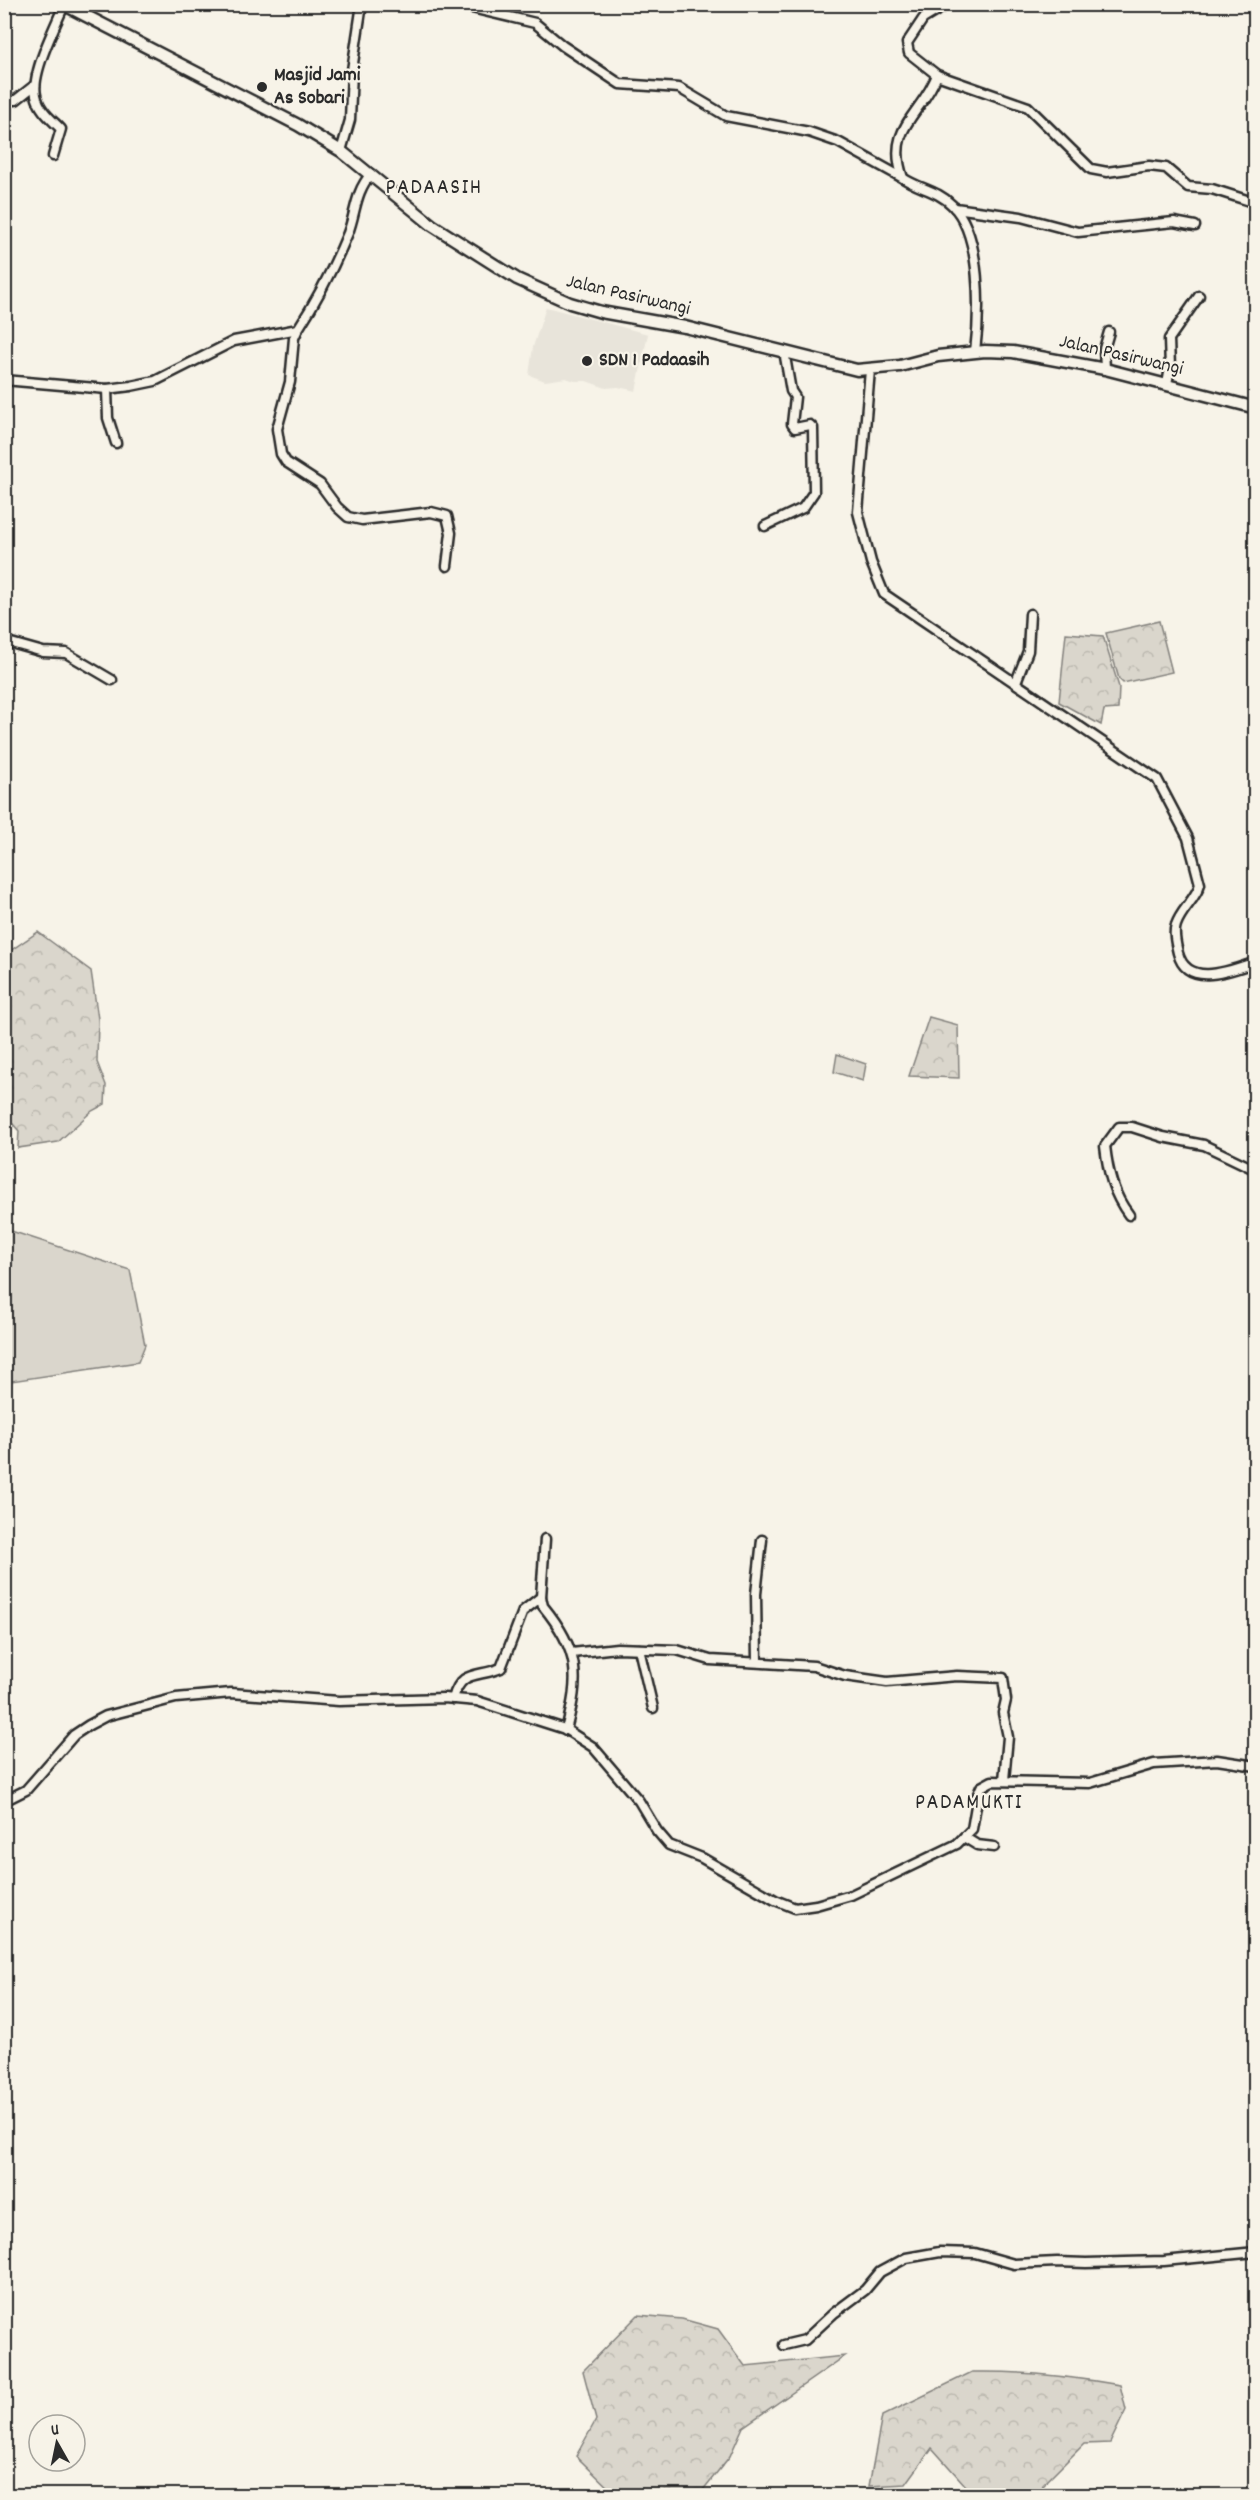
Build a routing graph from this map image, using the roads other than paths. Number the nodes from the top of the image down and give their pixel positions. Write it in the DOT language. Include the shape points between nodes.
graph roads {
  1 [pos="362,4"];
  2 [pos="455,4"];
  3 [pos="948,4"];
  4 [pos="63,5"];
  5 [pos="937,75"];
  6 [pos="35,85"];
  7 [pos="4,100"];
  8 [pos="341,151"];
  9 [pos="53,156"];
  10 [pos="371,174"];
  11 [pos="903,178"];
  12 [pos="1256,203"];
  13 [pos="955,208"];
  14 [pos="1195,226"];
  15 [pos="1198,296"];
  16 [pos="298,329"];
  17 [pos="1109,332"];
  18 [pos="784,351"];
  19 [pos="975,352"];
  20 [pos="1105,369"];
  21 [pos="870,370"];
  22 [pos="4,380"];
  23 [pos="1167,384"];
  24 [pos="107,389"];
  25 [pos="1256,408"];
  26 [pos="116,443"];
  27 [pos="765,526"];
  28 [pos="447,566"];
  29 [pos="1030,614"];
  30 [pos="4,641"];
  31 [pos="112,680"];
  32 [pos="1016,682"];
  33 [pos="1256,962"];
  34 [pos="1256,1170"];
  35 [pos="1130,1215"];
  36 [pos="544,1539"];
  37 [pos="762,1540"];
  38 [pos="541,1597"];
  39 [pos="639,1649"];
  40 [pos="572,1653"];
  41 [pos="757,1661"];
  42 [pos="453,1699"];
  43 [pos="653,1708"];
  44 [pos="566,1730"];
  45 [pos="1256,1766"];
  46 [pos="1004,1780"];
  47 [pos="4,1801"];
  48 [pos="964,1838"];
  49 [pos="994,1847"];
  50 [pos="1256,2252"];
  51 [pos="784,2345"];
  1 -- 8 [label="street" via="352,70 350,120"];
  2 -- 11 [label="street" via="535,23 620,84 679,88 726,116 809,132 838,142"];
  3 -- 5 [label="street" via="923,20 907,43 909,53"];
  4 -- 6 [label="street"];
  4 -- 8 [label="street, Jalan Pasirwangi" via="298,125"];
  5 -- 11 [label="street" via="900,139 898,163"];
  5 -- 12 [label="street" via="1028,107 1091,170 1166,168 1188,187 1212,189"];
  6 -- 7 [label="street" via="16,100"];
  6 -- 9 [label="street" via="45,114 61,129"];
  8 -- 10 [label="street, Jalan Pasirwangi"];
  10 -- 16 [label="street" via="358,193 352,222 331,271"];
  10 -- 18 [label="street, Jalan Pasirwangi" via="432,225 548,295 601,312"];
  11 -- 13 [label="street" via="930,189"];
  13 -- 14 [label="street" via="1021,217 1078,232 1174,222"];
  13 -- 19 [label="street" via="964,223 975,271"];
  15 -- 23 [label="street" via="1169,339"];
  16 -- 24 [label="street" via="234,341 154,381"];
  16 -- 28 [label="street" via="290,382 277,429 286,462 320,484 348,517 362,520 431,512 447,516 451,533"];
  17 -- 20 [label="street" via="1104,349"];
  18 -- 21 [label="street, Jalan Pasirwangi"];
  18 -- 27 [label="street" via="795,397 792,424 795,428 813,428 816,485 803,508"];
  19 -- 20 [label="street, Jalan Pasirwangi" via="1013,352"];
  19 -- 21 [label="street, Jalan Pasirwangi"];
  20 -- 23 [label="street, Jalan Pasirwangi"];
  21 -- 32 [label="street" via="858,512 879,585 896,603"];
  22 -- 24 [label="street"];
  23 -- 25 [label="street, Jalan Pasirwangi"];
  24 -- 26 [label="street" via="108,418"];
  29 -- 32 [label="street" via="1028,651"];
  30 -- 31 [label="street" via="43,652 66,653"];
  32 -- 33 [label="street" via="1154,776 1164,787 1188,838 1200,884 1175,927 1184,966 1210,974"];
  34 -- 35 [label="street" via="1204,1145 1119,1127 1105,1146 1107,1166 1114,1193"];
  36 -- 38 [label="street"];
  37 -- 41 [label="street" via="756,1594"];
  38 -- 40 [label="street"];
  38 -- 42 [label="street" via="523,1611 501,1668 469,1675 457,1684"];
  39 -- 40 [label="street"];
  39 -- 41 [label="street" via="677,1650 710,1660"];
  39 -- 43 [label="street"];
  40 -- 44 [label="street" via="577,1676"];
  41 -- 46 [label="street" via="814,1665 844,1676 887,1682 957,1676 1003,1678 1008,1737"];
  42 -- 44 [label="street" via="487,1704"];
  42 -- 47 [label="street" via="339,1701 231,1692 176,1698 106,1716 89,1725 74,1736 26,1790"];
  44 -- 48 [label="street" via="603,1756 669,1845 710,1862 795,1908 851,1895"];
  45 -- 46 [label="street" via="1217,1760 1154,1764 1090,1784"];
  46 -- 48 [label="street" via="981,1787 972,1829"];
  48 -- 49 [label="street"];
  50 -- 51 [label="street" via="1164,2261 1086,2263 1014,2264 975,2253 940,2252 906,2258 880,2272 865,2290 805,2340"];
}
